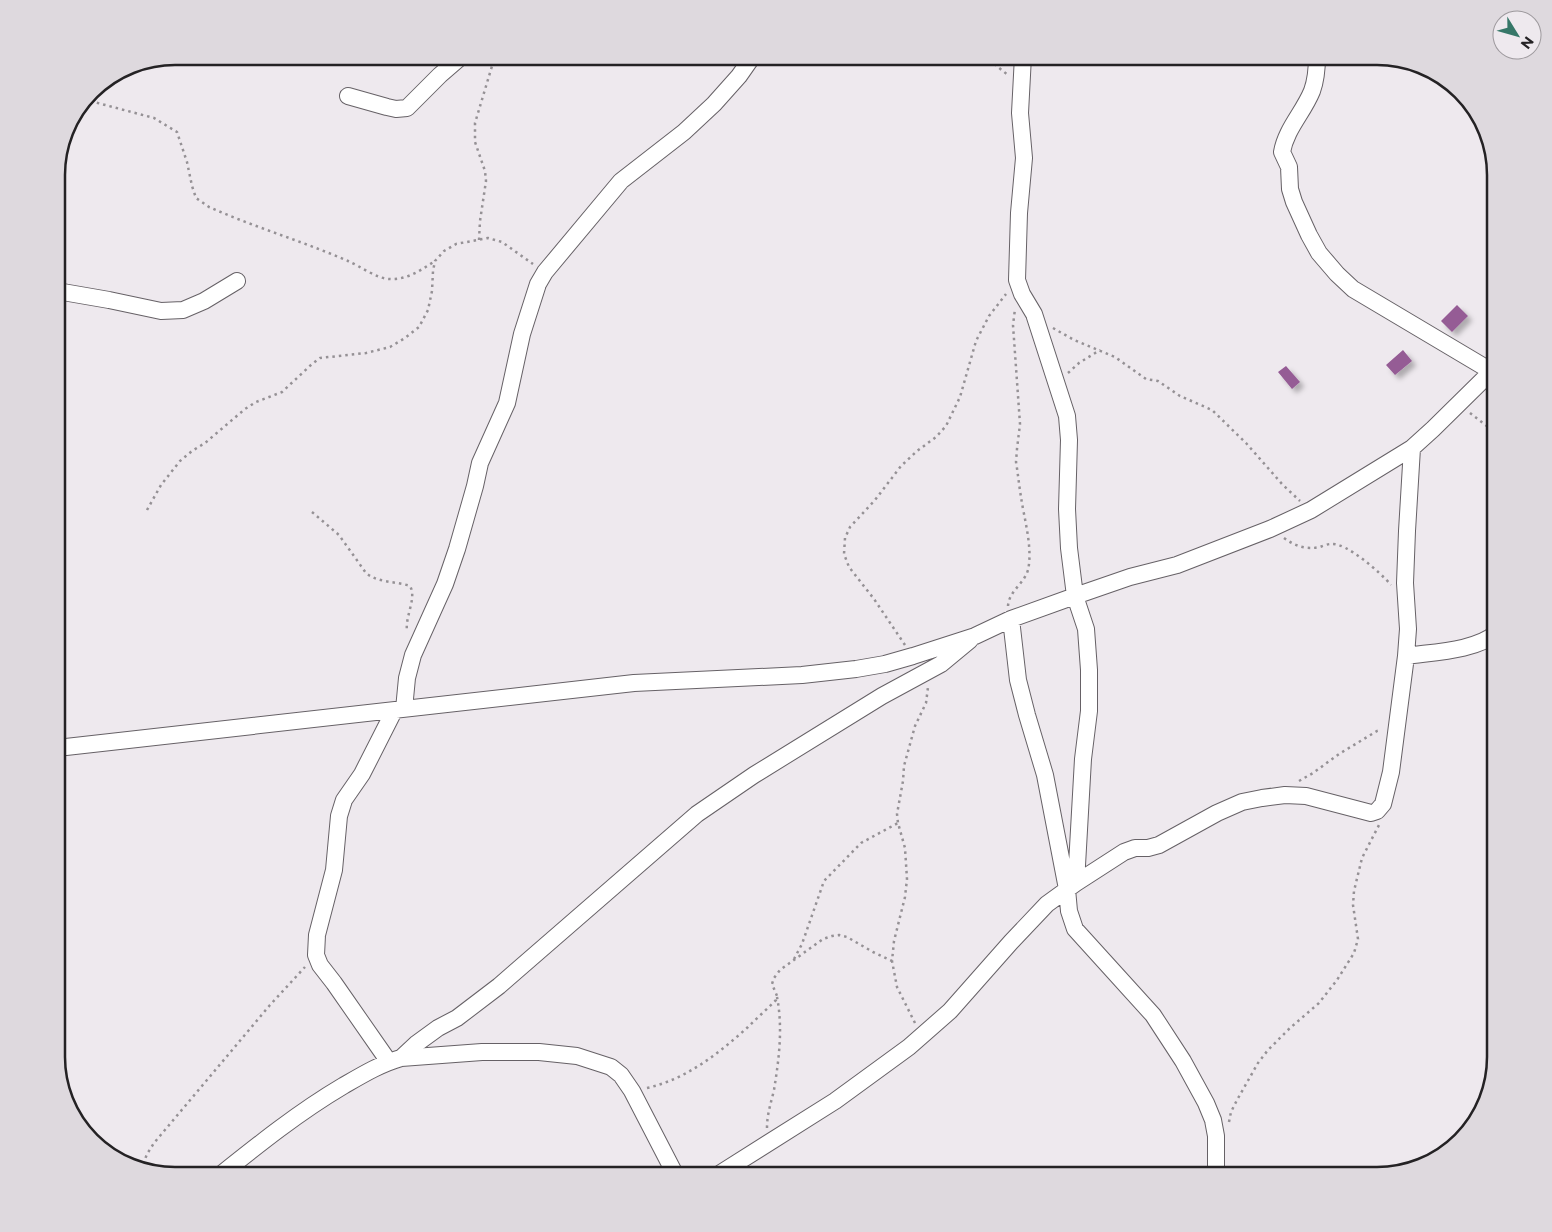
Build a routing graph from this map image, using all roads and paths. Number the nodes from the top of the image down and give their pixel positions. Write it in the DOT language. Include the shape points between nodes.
graph roads {
  1 [pos="452,65"];
  2 [pos="492,65"];
  3 [pos="747,65"];
  4 [pos="996,65"];
  5 [pos="1022,65"];
  6 [pos="1316,65"];
  7 [pos="1020,86"];
  8 [pos="348,96"];
  9 [pos="93,101"];
  10 [pos="479,240"];
  11 [pos="435,261"];
  12 [pos="545,272"];
  13 [pos="237,281"];
  14 [pos="1019,287"];
  15 [pos="65,292"];
  16 [pos="1034,314"];
  17 [pos="1100,350"];
  18 [pos="1487,366"];
  19 [pos="1487,375"];
  20 [pos="1057,386"];
  21 [pos="1458,405"];
  22 [pos="1487,426"];
  23 [pos="1412,448"];
  24 [pos="146,510"];
  25 [pos="1311,510"];
  26 [pos="312,512"];
  27 [pos="1270,529"];
  28 [pos="1075,596"];
  29 [pos="1406,602"];
  30 [pos="1011,619"];
  31 [pos="975,636"];
  32 [pos="1487,640"];
  33 [pos="412,655"];
  34 [pos="913,656"];
  35 [pos="1406,656"];
  36 [pos="924,674"];
  37 [pos="399,710"];
  38 [pos="1397,728"];
  39 [pos="65,747"];
  40 [pos="1296,782"];
  41 [pos="1377,811"];
  42 [pos="898,823"];
  43 [pos="1072,886"];
  44 [pos="316,955"];
  45 [pos="892,961"];
  46 [pos="792,962"];
  47 [pos="777,996"];
  48 [pos="921,1036"];
  49 [pos="395,1060"];
  50 [pos="632,1091"];
  51 [pos="1216,1136"];
  52 [pos="768,1143"];
  53 [pos="144,1162"];
  54 [pos="230,1167"];
  55 [pos="671,1167"];
  56 [pos="730,1167"];
  57 [pos="1216,1167"];
  1 -- 8 [label="street" via="402,110"];
  2 -- 10 [label="path" via="475,123 475,142 486,181"];
  3 -- 12 [label="street" via="714,104 684,132 621,180"];
  4 -- 7 [label="path"];
  5 -- 7 [label="street"];
  6 -- 18 [label="street" via="1312,92 1287,135 1282,152 1289,167 1294,202 1312,241 1327,264 1353,289"];
  7 -- 14 [label="street" via="1024,158 1019,213"];
  9 -- 11 [label="path" via="154,118 177,132 196,198 209,207 388,280 415,273"];
  10 -- 11 [label="path" via="456,244"];
  10 -- 12 [label="path" via="488,238 502,242"];
  11 -- 24 [label="path" via="428,310 419,327 390,347 320,358 282,392 250,405 186,455 161,485"];
  12 -- 33 [label="street" via="522,334 506,403 480,463 445,584"];
  13 -- 15 [label="street" via="183,310 162,311"];
  14 -- 16 [label="street"];
  14 -- 30 [label="path" via="1013,325 1020,424 1016,462 1029,558 1028,570 1008,600"];
  14 -- 34 [label="path" via="989,316 976,341 960,397 946,426 901,466 850,527 845,538 844,554 849,567"];
  16 -- 17 [label="path" via="1062,333"];
  16 -- 20 [label="street"];
  17 -- 20 [label="path" via="1079,363"];
  17 -- 25 [label="path" via="1146,379 1158,381 1180,396 1212,410"];
  19 -- 21 [label="street"];
  20 -- 28 [label="street" via="1067,416 1070,440 1067,509"];
  21 -- 22 [label="path"];
  21 -- 23 [label="street"];
  23 -- 25 [label="street"];
  23 -- 29 [label="street"];
  25 -- 27 [label="street"];
  26 -- 33 [label="path" via="339,535 372,578 410,586 413,593 406,625"];
  27 -- 28 [label="street" via="1177,565"];
  27 -- 29 [label="path" via="1306,549 1331,544 1345,548 1382,574"];
  28 -- 30 [label="street"];
  28 -- 43 [label="street" via="1086,629 1089,670"];
  29 -- 35 [label="street"];
  30 -- 31 [label="street"];
  30 -- 43 [label="street" via="1018,680"];
  31 -- 34 [label="street"];
  31 -- 36 [label="street"];
  32 -- 35 [label="street" via="1467,647"];
  33 -- 37 [label="street"];
  34 -- 37 [label="street" via="866,667 811,674 634,683"];
  35 -- 38 [label="street"];
  36 -- 42 [label="path" via="928,684 926,703 915,726 904,766"];
  36 -- 49 [label="street" via="754,775 697,814 499,986"];
  37 -- 39 [label="street"];
  37 -- 44 [label="street" via="344,800 339,816 334,870 317,936"];
  38 -- 40 [label="path" via="1377,731"];
  38 -- 41 [label="street" via="1388,786 1383,804"];
  41 -- 43 [label="street" via="1371,813 1306,796 1286,795 1242,802 1159,845 1124,852"];
  41 -- 51 [label="path" via="1379,827 1362,858 1354,891 1358,939 1354,953 1319,1004 1290,1028 1258,1063 1231,1112 1228,1129"];
  42 -- 45 [label="path" via="905,848 907,879"];
  42 -- 46 [label="path" via="861,843 824,881 802,944"];
  43 -- 48 [label="street" via="1047,904 950,1012"];
  43 -- 51 [label="street" via="1069,911 1075,929 1153,1015 1206,1103"];
  44 -- 49 [label="street" via="320,965"];
  44 -- 53 [label="path" via="154,1143"];
  45 -- 46 [label="path" via="839,935 823,939"];
  45 -- 48 [label="path" via="897,988"];
  46 -- 47 [label="path" via="774,978 772,984"];
  47 -- 50 [label="path" via="721,1051 691,1071 652,1087"];
  47 -- 52 [label="path" via="781,1036 774,1091 768,1110"];
  48 -- 52 [label="street" via="835,1101"];
  49 -- 50 [label="street" via="501,1052 577,1056 611,1067"];
  49 -- 54 [label="street" via="322,1098"];
  50 -- 55 [label="street"];
  51 -- 57 [label="street"];
  52 -- 56 [label="street"];
}
